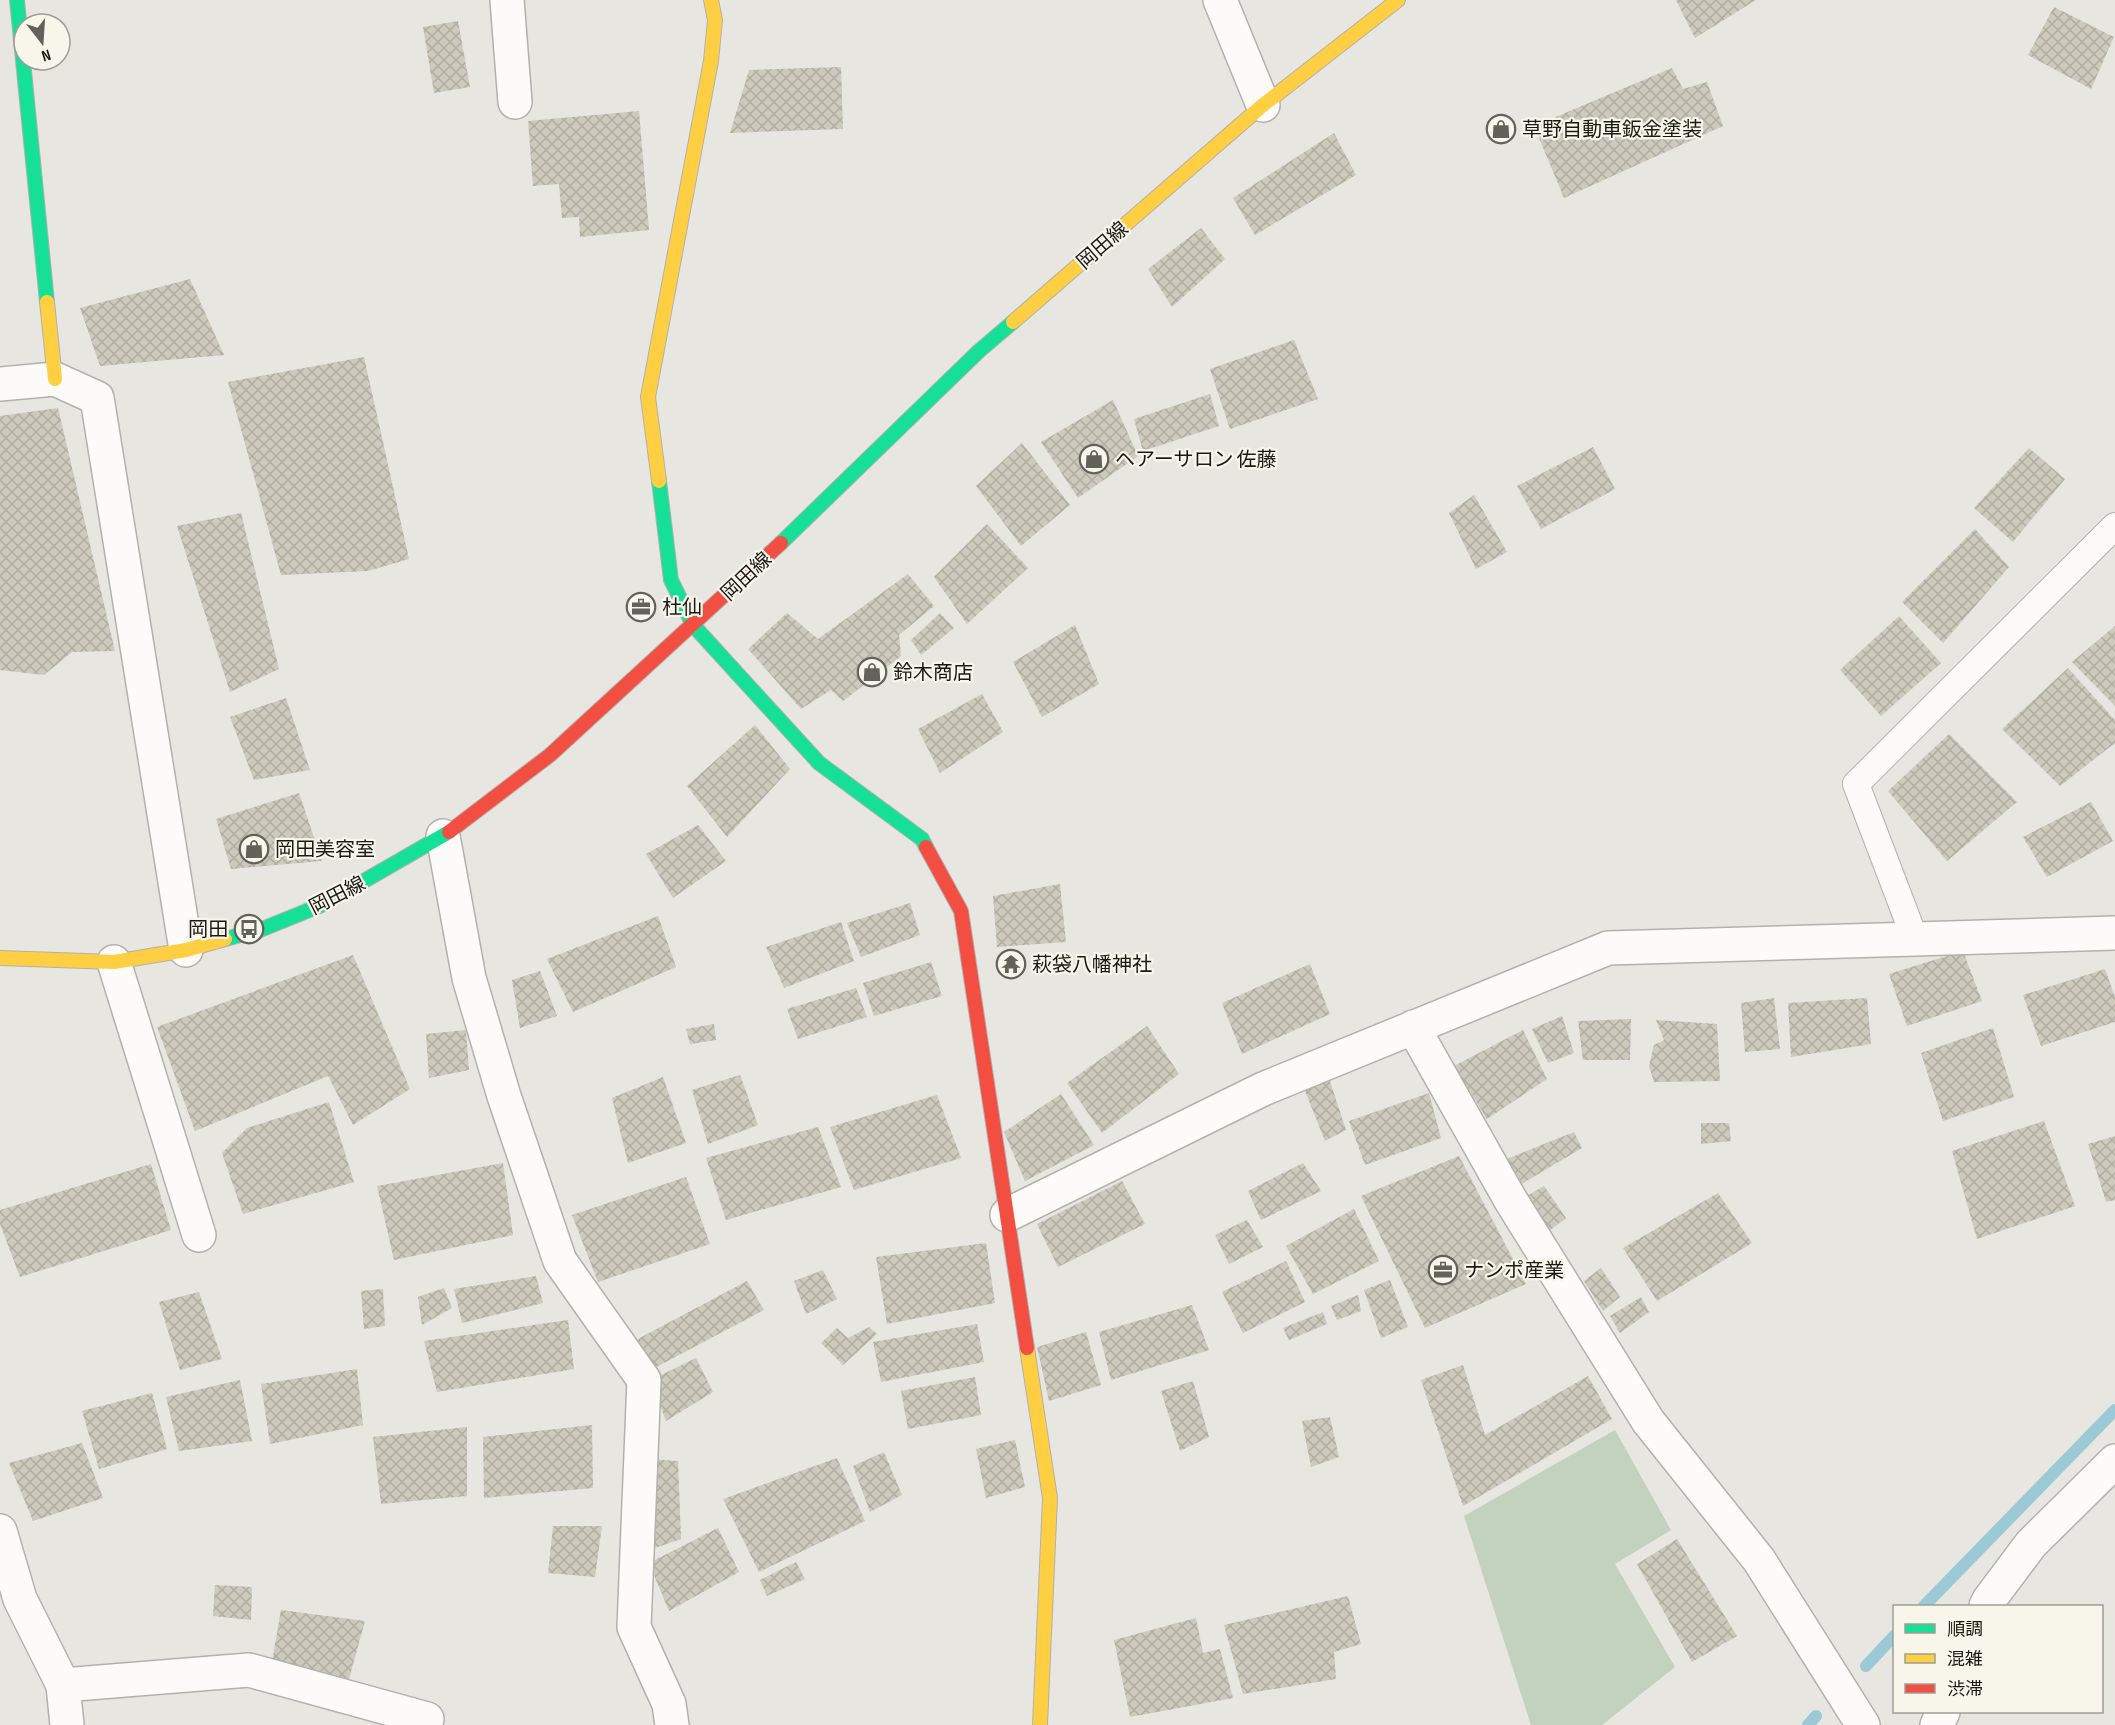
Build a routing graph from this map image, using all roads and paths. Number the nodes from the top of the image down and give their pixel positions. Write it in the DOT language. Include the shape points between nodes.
graph roads {
  1 [pos="17,0"];
  2 [pos="507,0"];
  3 [pos="711,0"];
  4 [pos="1220,0"];
  5 [pos="1398,0"];
  6 [pos="515,102"];
  7 [pos="1263,105"];
  8 [pos="55,379"];
  9 [pos="0,384"];
  10 [pos="2115,526"];
  11 [pos="693,625"];
  12 [pos="443,836"];
  13 [pos="2115,933"];
  14 [pos="1915,939"];
  15 [pos="186,950"];
  16 [pos="0,958"];
  17 [pos="114,962"];
  18 [pos="1413,1027"];
  19 [pos="1007,1215"];
  20 [pos="200,1235"];
  21 [pos="2115,1461"];
  22 [pos="0,1531"];
  23 [pos="1986,1605"];
  24 [pos="63,1684"];
  25 [pos="427,1719"];
  26 [pos="67,1725"];
  27 [pos="672,1725"];
  28 [pos="1040,1725"];
  29 [pos="1863,1725"];
  1 -- 8 [label="street"];
  2 -- 6 [label="street"];
  3 -- 11 [label="street" via="715,20 711,61 648,397 671,580"];
  4 -- 7 [label="street"];
  5 -- 7 [label="street, 岡田線"];
  7 -- 11 [label="street, 岡田線" via="979,351"];
  8 -- 9 [label="street"];
  8 -- 15 [label="street" via="97,398"];
  10 -- 14 [label="lane" via="1856,784"];
  11 -- 12 [label="street, 岡田線" via="550,755"];
  11 -- 19 [label="street" via="819,763 922,839 961,910"];
  12 -- 15 [label="street, 岡田線" via="324,904 260,930"];
  12 -- 27 [label="street" via="469,978 560,1262 644,1380 634,1627 669,1704"];
  13 -- 14 [label="street"];
  14 -- 18 [label="street" via="1608,948"];
  15 -- 17 [label="street, 岡田線"];
  16 -- 17 [label="street, 岡田線"];
  17 -- 20 [label="street"];
  18 -- 19 [label="street" via="1263,1089"];
  18 -- 29 [label="street" via="1510,1199 1648,1421 1760,1560"];
  19 -- 28 [label="street" via="1050,1498"];
  21 -- 23 [label="street" via="2031,1544"];
  22 -- 24 [label="street" via="20,1599"];
  24 -- 25 [label="street" via="249,1670"];
  24 -- 26 [label="street"];
}
